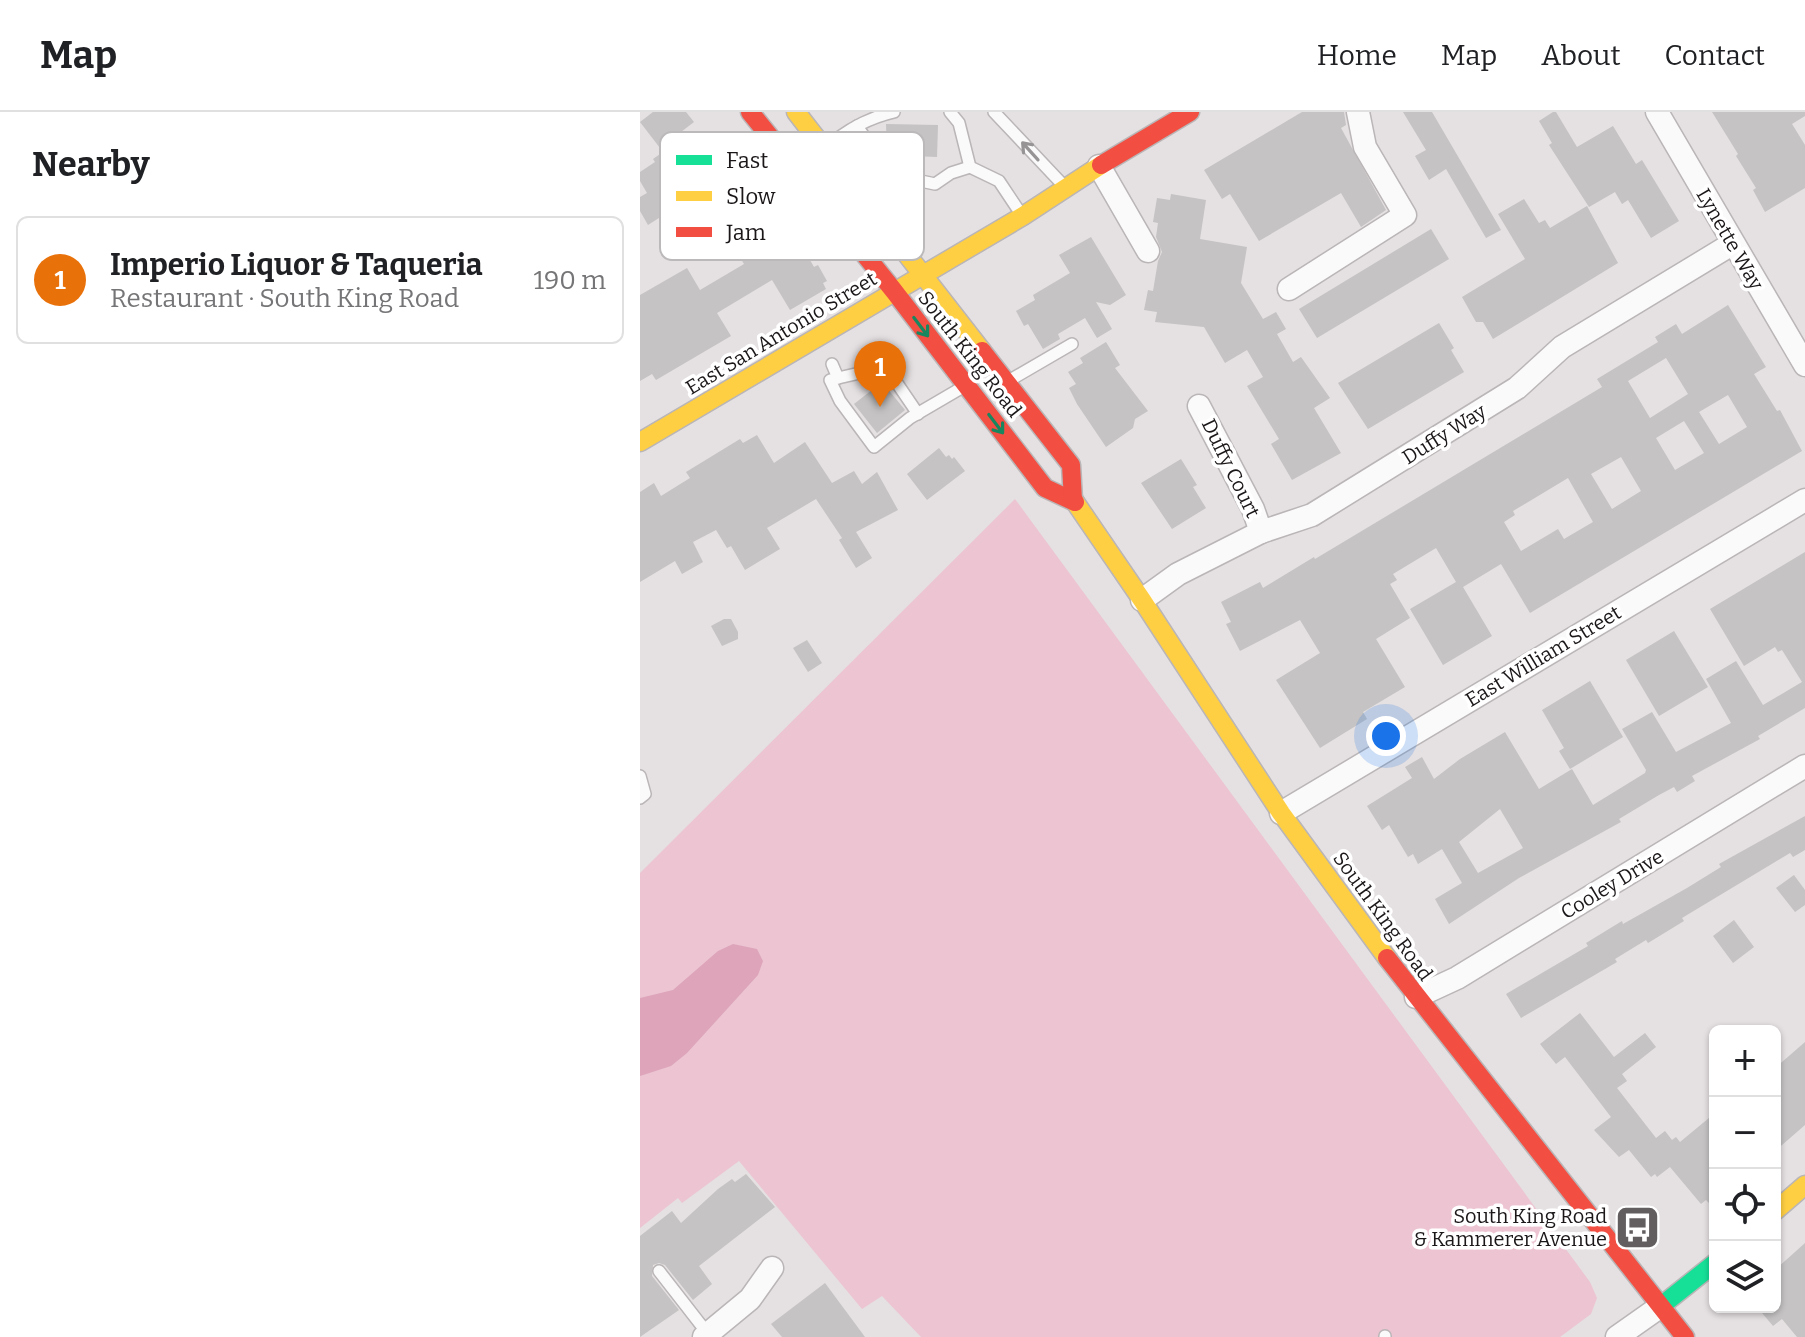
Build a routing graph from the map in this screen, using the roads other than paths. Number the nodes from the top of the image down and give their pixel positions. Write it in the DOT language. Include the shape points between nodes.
graph roads {
  1 [pos="750,112"];
  2 [pos="796,112"];
  3 [pos="894,112"];
  4 [pos="950,112"];
  5 [pos="994,112"];
  6 [pos="1190,112"];
  7 [pos="1358,112"];
  8 [pos="1657,112"];
  9 [pos="857,126"];
  10 [pos="766,132"];
  11 [pos="811,132"];
  12 [pos="844,132"];
  13 [pos="861,132"];
  14 [pos="1099,166"];
  15 [pos="970,167"];
  16 [pos="924,182"];
  17 [pos="1067,189"];
  18 [pos="1023,216"];
  19 [pos="1732,244"];
  20 [pos="1148,251"];
  21 [pos="869,260"];
  22 [pos="910,260"];
  23 [pos="922,275"];
  24 [pos="1289,289"];
  25 [pos="894,291"];
  26 [pos="1072,344"];
  27 [pos="832,364"];
  28 [pos="1805,365"];
  29 [pos="838,378"];
  30 [pos="1007,383"];
  31 [pos="966,385"];
  32 [pos="1199,406"];
  33 [pos="918,414"];
  34 [pos="640,442"];
  35 [pos="1073,500"];
  36 [pos="1805,500"];
  37 [pos="1261,532"];
  38 [pos="1142,600"];
  39 [pos="1805,766"];
  40 [pos="640,776"];
  41 [pos="640,798"];
  42 [pos="1281,813"];
  43 [pos="1416,997"];
  44 [pos="1805,1185"];
  45 [pos="1781,1206"];
  46 [pos="772,1268"];
  47 [pos="1709,1268"];
  48 [pos="659,1271"];
  49 [pos="1661,1306"];
  50 [pos="706,1336"];
  51 [pos="1617,1337"];
  52 [pos="1685,1337"];
  1 -- 10 [label="main road, South King Road"];
  2 -- 11 [label="main road, South King Road"];
  3 -- 9 [label="lane"];
  4 -- 15 [label="lane" via="959,123"];
  17 -- 5 [label="lane, one-way"];
  6 -- 14 [label="main road, East San Antonio Street"];
  7 -- 24 [label="street" via="1365,147 1405,215"];
  8 -- 19 [label="street, Lynette Way"];
  9 -- 12 [label="lane"];
  9 -- 13 [label="lane"];
  14 -- 17 [label="main road, East San Antonio Street"];
  14 -- 20 [label="street"];
  15 -- 16 [label="lane" via="935,184"];
  15 -- 18 [label="lane" via="999,181"];
  17 -- 18 [label="main road, East San Antonio Street"];
  18 -- 23 [label="main road, East San Antonio Street"];
  19 -- 28 [label="street, Lynette Way"];
  19 -- 37 [label="street, Duffy Way" via="1562,347 1517,388 1312,515"];
  21 -- 25 [label="main road, South King Road"];
  22 -- 23 [label="main road, South King Road"];
  23 -- 25 [label="main road, East San Antonio Street"];
  23 -- 30 [label="main road, South King Road"];
  25 -- 31 [label="main road, South King Road, one-way"];
  25 -- 34 [label="main road, East San Antonio Street"];
  26 -- 30 [label="lane"];
  27 -- 29 [label="lane"];
  29 -- 33 [label="lane" via="886,367"];
  29 -- 33 [label="lane" via="830,380 840,401 874,447"];
  30 -- 35 [label="main road, South King Road" via="1071,465"];
  31 -- 33 [label="lane"];
  31 -- 35 [label="main road, South King Road, one-way" via="1045,488"];
  32 -- 37 [label="street, Duffy Court"];
  35 -- 38 [label="main road, South King Road"];
  36 -- 42 [label="street, East William Street"];
  37 -- 38 [label="street, Duffy Way" via="1178,574"];
  38 -- 42 [label="main road, South King Road"];
  39 -- 43 [label="street, Cooley Drive" via="1457,978"];
  40 -- 41 [label="lane" via="645,794"];
  42 -- 43 [label="main road, South King Road"];
  43 -- 49 [label="main road, South King Road"];
  44 -- 45 [label="main road"];
  46 -- 50 [label="street" via="750,1299"];
  47 -- 49 [label="main road"];
  48 -- 50 [label="lane"];
  49 -- 51 [label="street"];
  49 -- 52 [label="main road, South King Road"];
}
